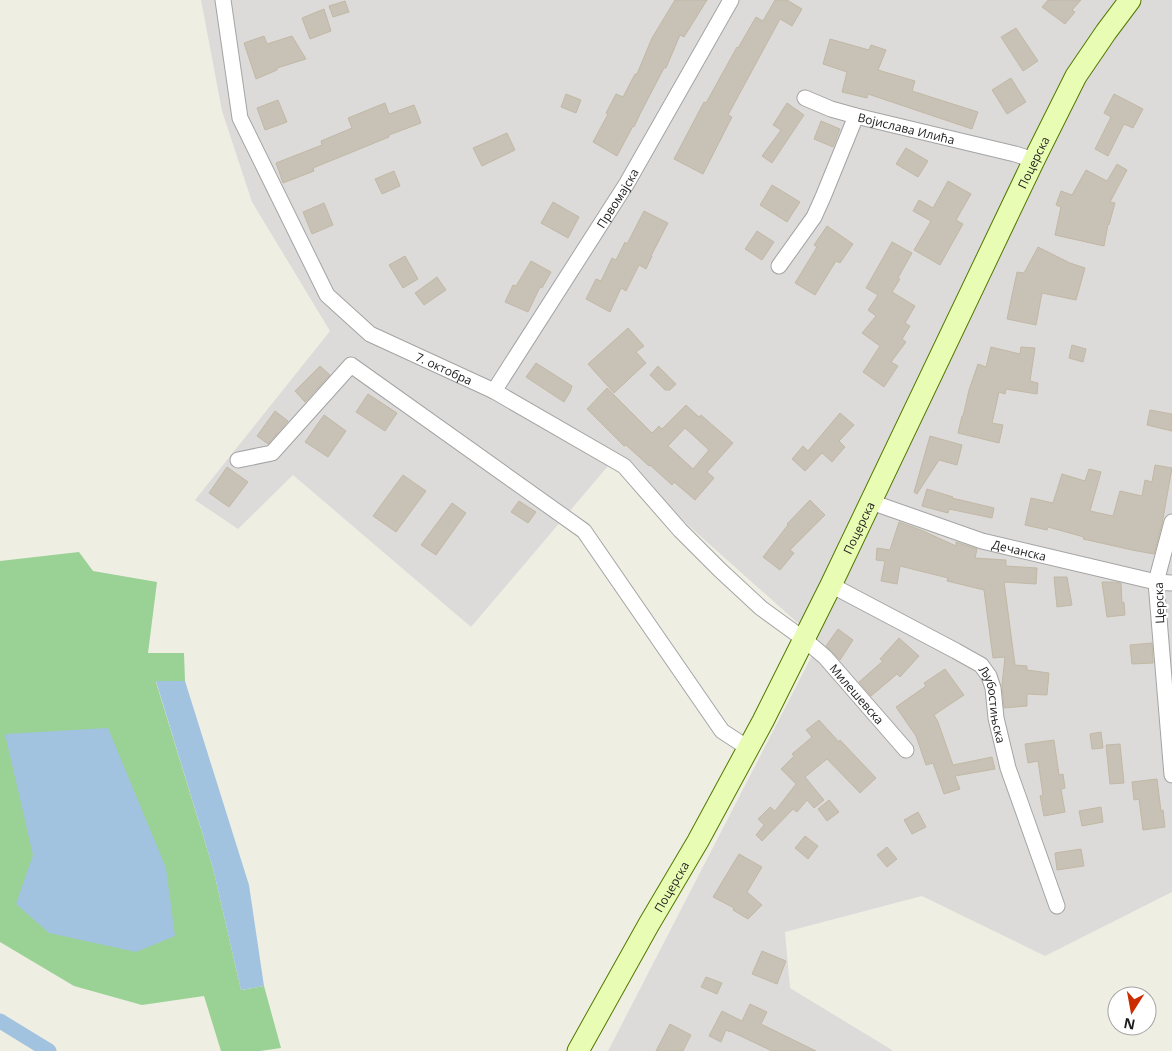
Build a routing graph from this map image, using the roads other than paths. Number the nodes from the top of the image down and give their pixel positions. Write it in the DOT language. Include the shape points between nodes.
graph roads {
  1 [pos="223,0"];
  2 [pos="731,0"];
  3 [pos="1130,0"];
  4 [pos="805,98"];
  5 [pos="856,116"];
  6 [pos="1034,160"];
  7 [pos="779,266"];
  8 [pos="494,391"];
  9 [pos="238,460"];
  10 [pos="871,502"];
  11 [pos="1172,522"];
  12 [pos="1156,582"];
  13 [pos="1172,583"];
  14 [pos="831,585"];
  15 [pos="805,640"];
  16 [pos="748,748"];
  17 [pos="906,750"];
  18 [pos="1172,775"];
  19 [pos="1057,906"];
  20 [pos="578,1051"];
  1 -- 8 [label="street, 7. октобра" via="240,118 327,295 370,334"];
  2 -- 8 [label="street, Првомајска" via="627,183"];
  3 -- 6 [label="main road, Поцерска" via="1076,76"];
  4 -- 5 [label="street"];
  5 -- 6 [label="street, Војислава Илића"];
  5 -- 7 [label="street, Војислава Илића" via="814,217"];
  6 -- 10 [label="main road, Поцерска"];
  8 -- 15 [label="street, 7. октобра" via="624,466 720,570 761,608"];
  9 -- 16 [label="street" via="272,453 351,365 584,531 722,731"];
  10 -- 12 [label="street, Дечанска" via="982,541"];
  10 -- 14 [label="main road, Поцерска"];
  11 -- 12 [label="street, Церска"];
  12 -- 13 [label="street, Дечанска"];
  12 -- 18 [label="street, Церска"];
  14 -- 15 [label="main road, Поцерска"];
  14 -- 19 [label="street, Љубостињска" via="965,655 981,665 990,676 1008,768"];
  15 -- 16 [label="main road, Поцерска"];
  15 -- 17 [label="street, Милешевска" via="825,657"];
  16 -- 20 [label="main road, Поцерска"];
}
